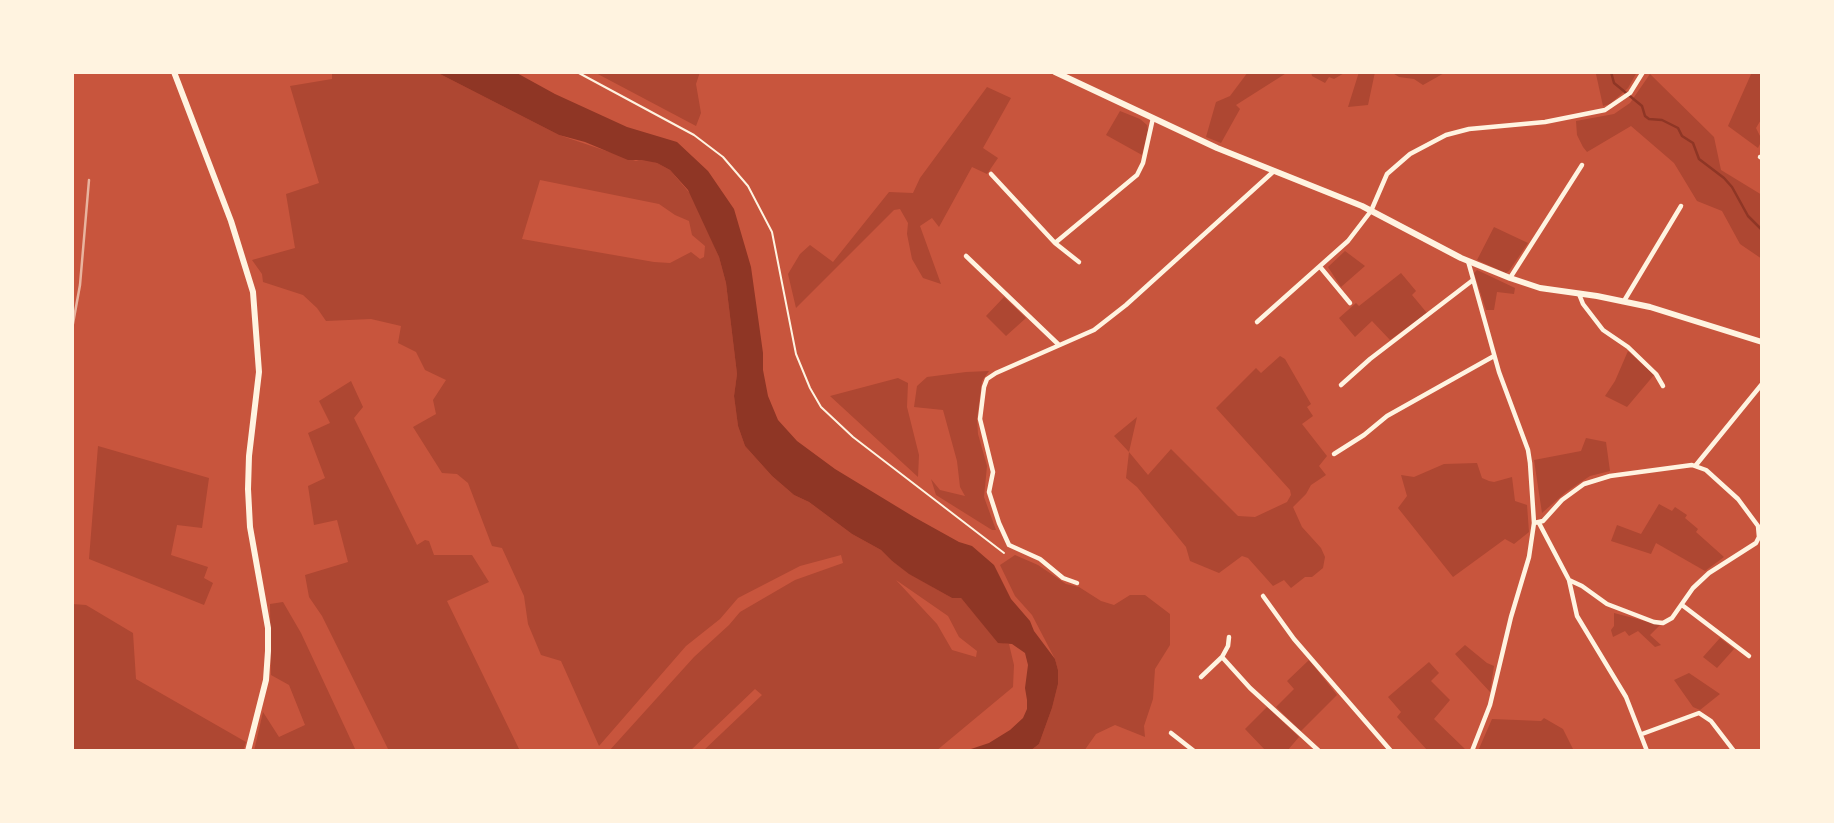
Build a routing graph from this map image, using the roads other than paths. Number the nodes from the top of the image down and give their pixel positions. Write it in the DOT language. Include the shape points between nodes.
graph roads {
  1 [pos="174,72"];
  2 [pos="1055,72"];
  3 [pos="1643,72"];
  4 [pos="1153,117"];
  5 [pos="1582,165"];
  6 [pos="1274,170"];
  7 [pos="991,174"];
  8 [pos="1681,206"];
  9 [pos="1371,211"];
  10 [pos="1055,243"];
  11 [pos="965,256"];
  12 [pos="1468,261"];
  13 [pos="1079,262"];
  14 [pos="1321,268"];
  15 [pos="1510,278"];
  16 [pos="1473,280"];
  17 [pos="1579,294"];
  18 [pos="1625,301"];
  19 [pos="1350,303"];
  20 [pos="1257,322"];
  21 [pos="1762,342"];
  22 [pos="1059,345"];
  23 [pos="1494,356"];
  24 [pos="1762,384"];
  25 [pos="1341,385"];
  26 [pos="1663,386"];
  27 [pos="1334,454"];
  28 [pos="1696,465"];
  29 [pos="1536,523"];
  30 [pos="1760,541"];
  31 [pos="1569,580"];
  32 [pos="1077,583"];
  33 [pos="1263,596"];
  34 [pos="1682,605"];
  35 [pos="1229,637"];
  36 [pos="1749,656"];
  37 [pos="1222,657"];
  38 [pos="1201,677"];
  39 [pos="1171,733"];
  40 [pos="1642,734"];
  41 [pos="248,751"];
  42 [pos="1194,751"];
  43 [pos="1319,751"];
  44 [pos="1391,751"];
  45 [pos="1472,751"];
  46 [pos="1647,751"];
  47 [pos="1734,751"];
  1 -- 41 [label="street" via="253,292 259,372 248,489 268,651 266,680"];
  2 -- 4 [label="street"];
  3 -- 9 [label="street" via="1630,93 1605,110 1446,135 1394,166"];
  4 -- 6 [label="street"];
  4 -- 10 [label="street" via="1137,175"];
  5 -- 15 [label="street"];
  6 -- 9 [label="street"];
  6 -- 22 [label="street" via="1126,305 1094,330"];
  7 -- 10 [label="street"];
  8 -- 18 [label="street"];
  9 -- 12 [label="street"];
  9 -- 14 [label="street"];
  10 -- 13 [label="street"];
  11 -- 22 [label="street"];
  12 -- 15 [label="street"];
  12 -- 16 [label="street"];
  14 -- 19 [label="street"];
  14 -- 20 [label="street"];
  15 -- 17 [label="street"];
  16 -- 23 [label="street"];
  16 -- 25 [label="street"];
  17 -- 18 [label="street"];
  17 -- 26 [label="street" via="1603,330 1628,346"];
  18 -- 21 [label="street"];
  22 -- 32 [label="street" via="991,375 984,387 980,419 993,472 990,499 1009,545"];
  23 -- 27 [label="street" via="1387,416"];
  23 -- 29 [label="street" via="1529,456"];
  24 -- 28 [label="street"];
  28 -- 29 [label="street" via="1609,476 1584,484"];
  28 -- 30 [label="street" via="1745,506 1758,526"];
  29 -- 31 [label="street"];
  29 -- 45 [label="street" via="1490,705"];
  30 -- 34 [label="street" via="1709,573"];
  31 -- 34 [label="street" via="1607,604 1654,622 1668,621"];
  31 -- 40 [label="street" via="1577,617 1626,697"];
  33 -- 44 [label="street"];
  34 -- 36 [label="street"];
  35 -- 37 [label="street"];
  37 -- 38 [label="street"];
  37 -- 43 [label="street"];
  39 -- 42 [label="street"];
  40 -- 46 [label="street"];
  40 -- 47 [label="street" via="1699,713"];
}
